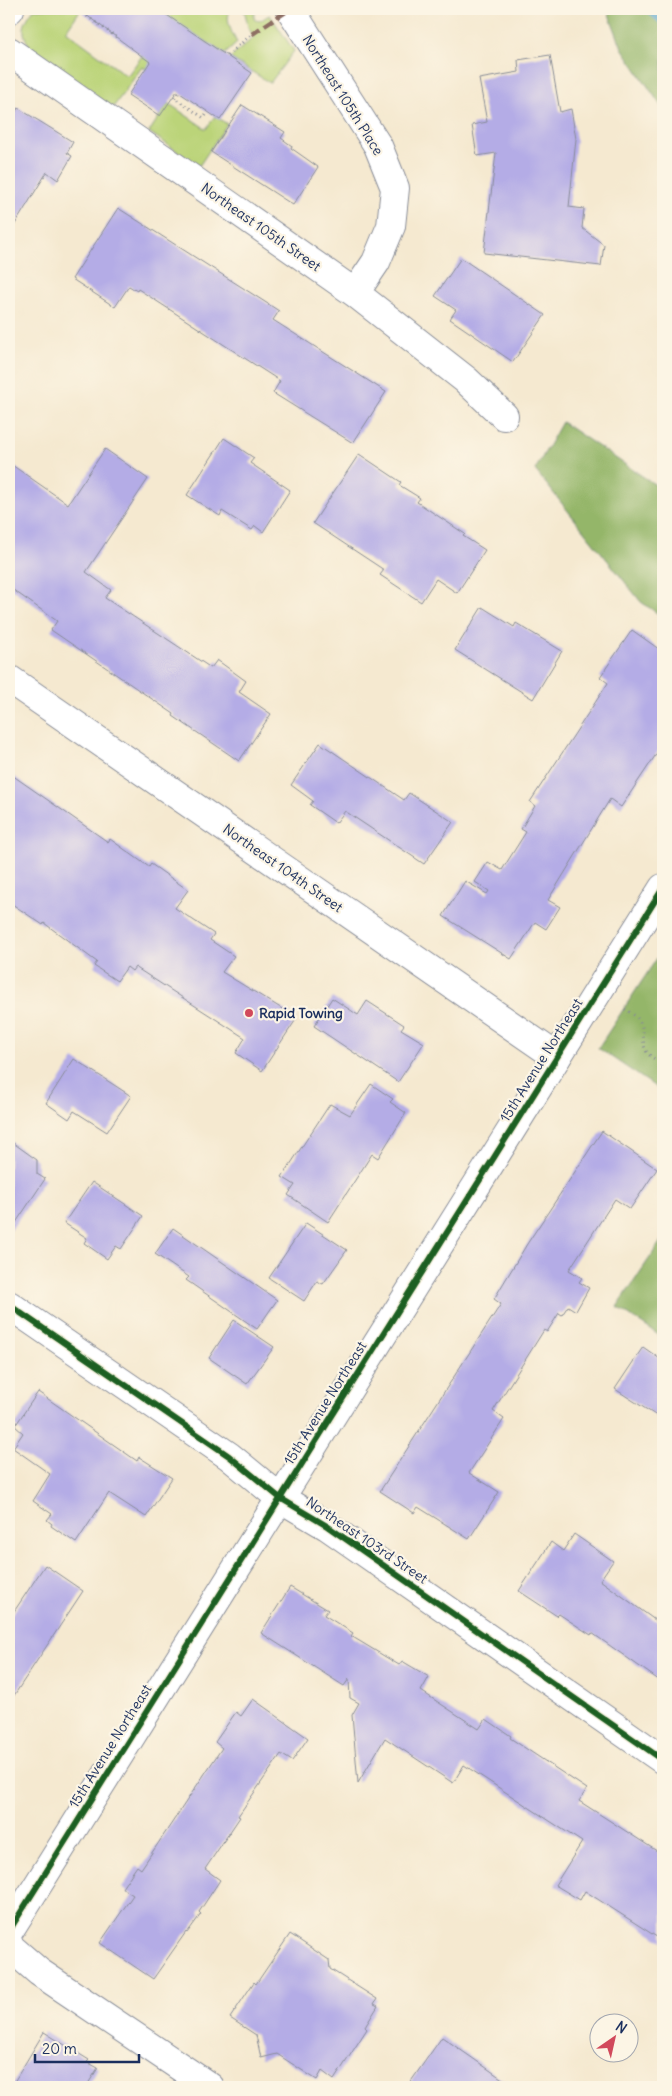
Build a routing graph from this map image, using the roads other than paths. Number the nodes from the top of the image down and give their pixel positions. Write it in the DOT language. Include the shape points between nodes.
graph roads {
  1 [pos="290,9"];
  2 [pos="9,51"];
  3 [pos="355,293"];
  4 [pos="504,416"];
  5 [pos="9,679"];
  6 [pos="663,888"];
  7 [pos="558,1057"];
  8 [pos="9,1305"];
  9 [pos="280,1498"];
  10 [pos="663,1760"];
  11 [pos="9,1931"];
  12 [pos="9,1946"];
  13 [pos="210,2087"];
  1 -- 3 [label="street, Northeast 105th Place" via="378,146 395,188 391,226 376,262"];
  2 -- 3 [label="street, Northeast 105th Street"];
  3 -- 4 [label="street, Northeast 105th Street" via="466,380"];
  5 -- 7 [label="street, Northeast 104th Street"];
  6 -- 7 [label="street, 15th Avenue Northeast"];
  7 -- 9 [label="street, 15th Avenue Northeast"];
  8 -- 9 [label="street, Northeast 103rd Street" via="229,1456"];
  9 -- 10 [label="street, Northeast 103rd Street" via="327,1526"];
  9 -- 11 [label="street, 15th Avenue Northeast"];
  12 -- 13 [label="street" via="40,1972"];
}
